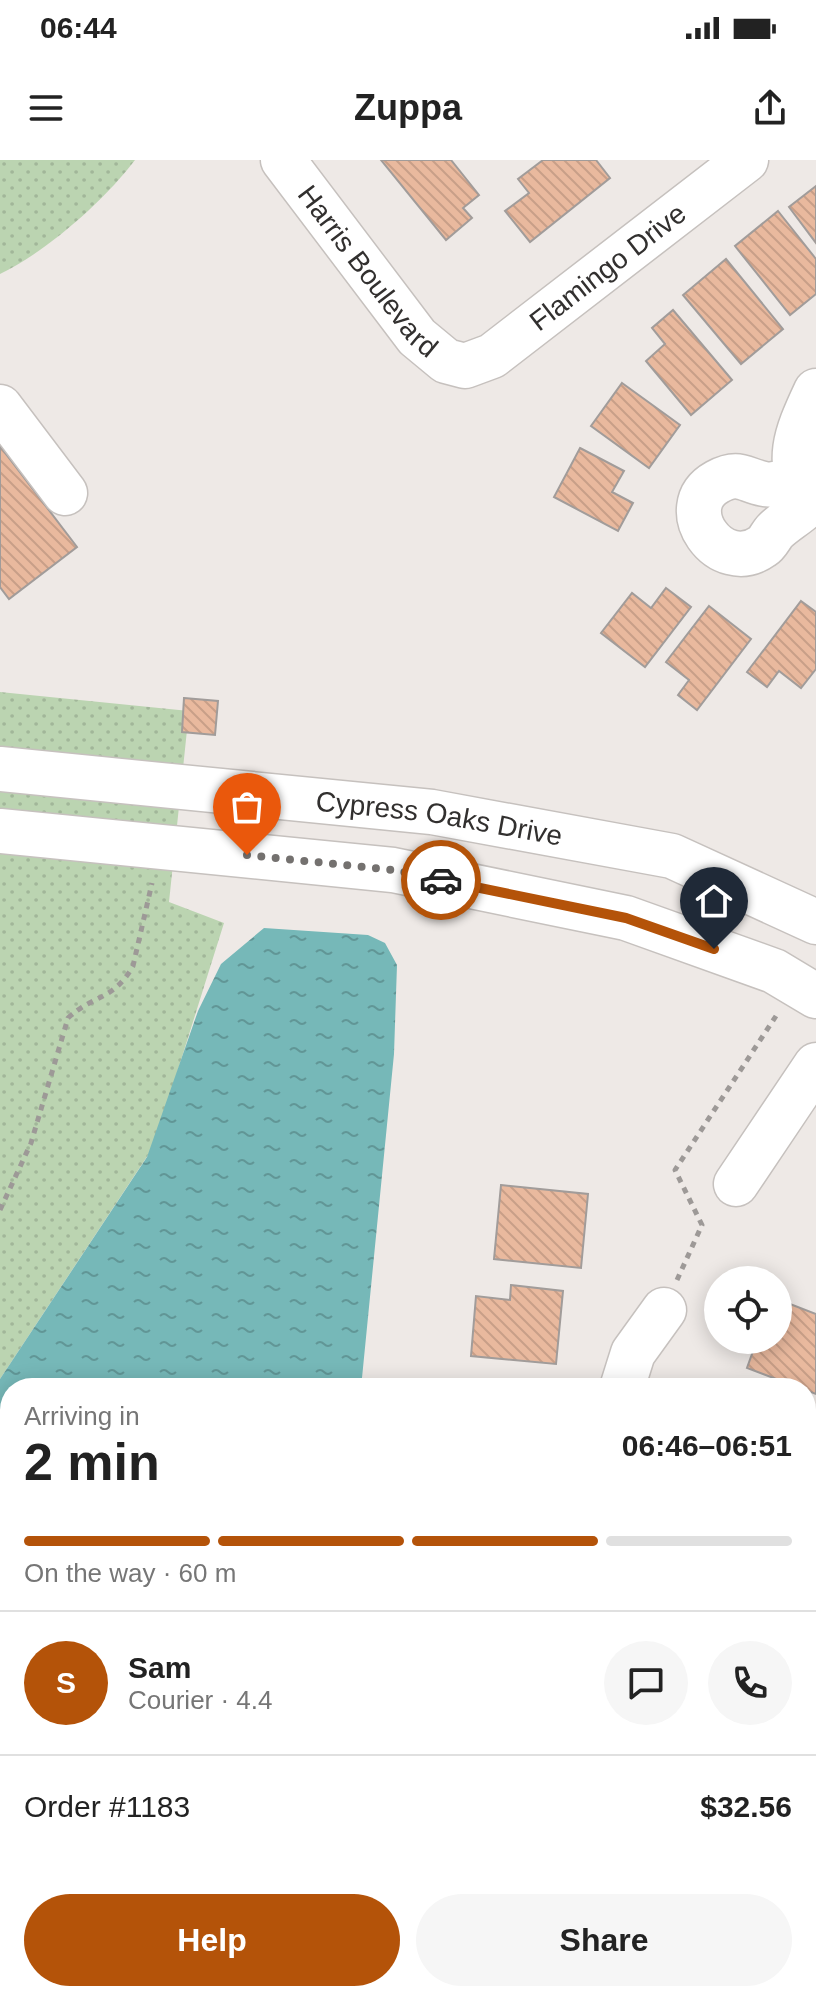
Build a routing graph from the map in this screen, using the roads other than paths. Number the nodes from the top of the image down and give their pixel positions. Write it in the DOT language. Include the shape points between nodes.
graph roads {
  1 [pos="283,160"];
  2 [pos="746,160"];
  3 [pos="465,366"];
  4 [pos="816,391"];
  5 [pos="0,407"];
  6 [pos="65,493"];
  7 [pos="805,503"];
  8 [pos="0,769"];
  9 [pos="0,831"];
  10 [pos="816,922"];
  11 [pos="816,996"];
  12 [pos="816,1065"];
  13 [pos="736,1184"];
  14 [pos="664,1310"];
  15 [pos="625,1378"];
  1 -- 3 [label="street, Harris Boulevard" via="417,337 446,361"];
  2 -- 3 [label="street, Flamingo Drive" via="492,356"];
  4 -- 7 [label="street" via="792,447"];
  5 -- 6 [label="street"];
  8 -- 10 [label="street, Cypress Oaks Drive" via="432,812 672,856"];
  9 -- 11 [label="street, Cypress Oaks Drive" via="393,870 626,918 774,971"];
  12 -- 13 [label="street"];
  14 -- 15 [label="street" via="633,1353"];
}
